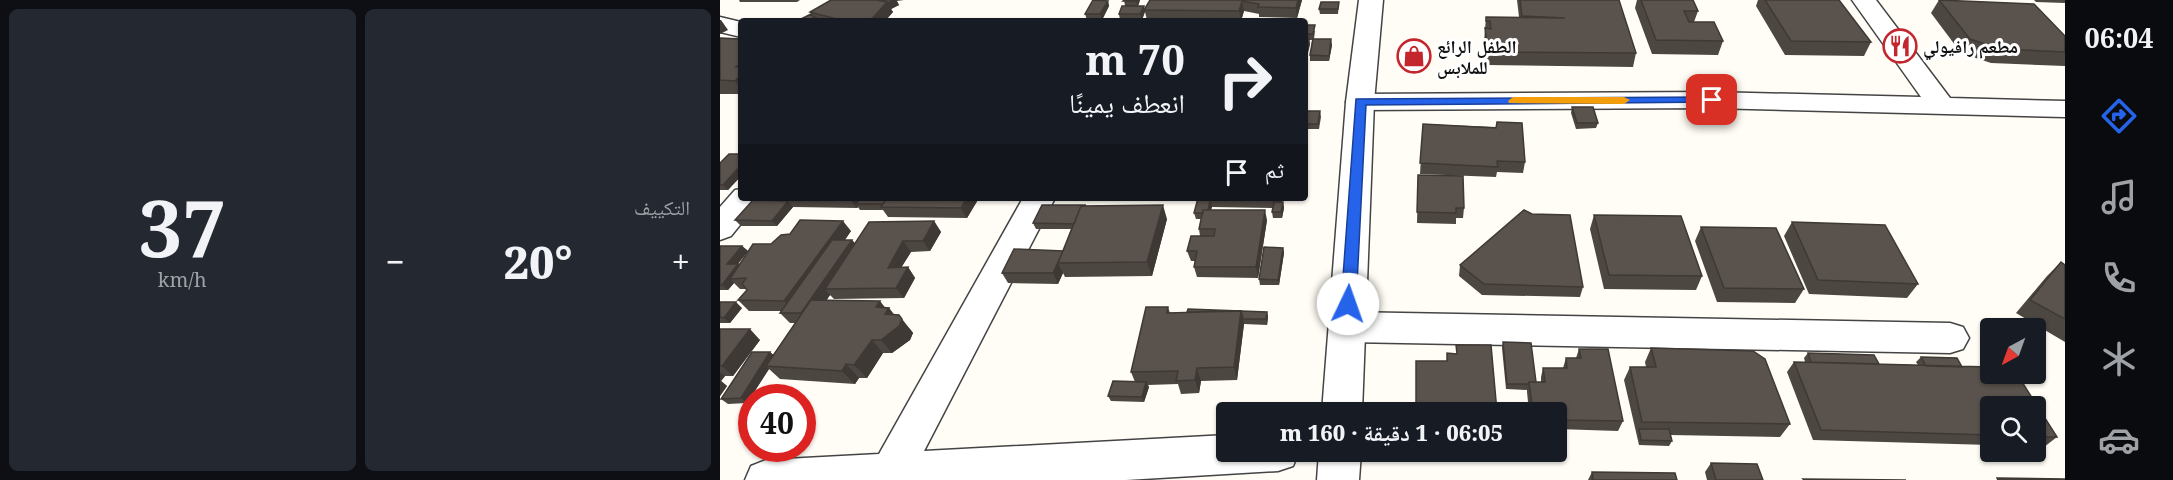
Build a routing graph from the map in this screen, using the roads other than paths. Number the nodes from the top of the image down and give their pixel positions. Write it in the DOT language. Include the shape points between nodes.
graph roads {
  1 [pos="1371,0"];
  2 [pos="1864,0"];
  3 [pos="720,24"];
  4 [pos="738,29"];
  5 [pos="1360,102"];
  6 [pos="1941,105"];
  7 [pos="2065,109"];
  8 [pos="743,201"];
  9 [pos="1037,201"];
  10 [pos="720,228"];
  11 [pos="1347,327"];
  12 [pos="1950,338"];
  13 [pos="1343,402"];
  14 [pos="1216,456"];
  15 [pos="1339,462"];
  16 [pos="889,477"];
  17 [pos="766,480"];
  18 [pos="1338,480"];
  1 -- 5 [label="street"];
  2 -- 6 [label="street"];
  3 -- 4 [label="street"];
  5 -- 6 [label="street" via="1712,100"];
  5 -- 11 [label="street"];
  6 -- 7 [label="street"];
  8 -- 10 [label="street"];
  9 -- 16 [label="street"];
  11 -- 12 [label="street"];
  11 -- 13 [label="street"];
  14 -- 16 [label="street"];
  15 -- 18 [label="street"];
  16 -- 17 [label="street"];
}
